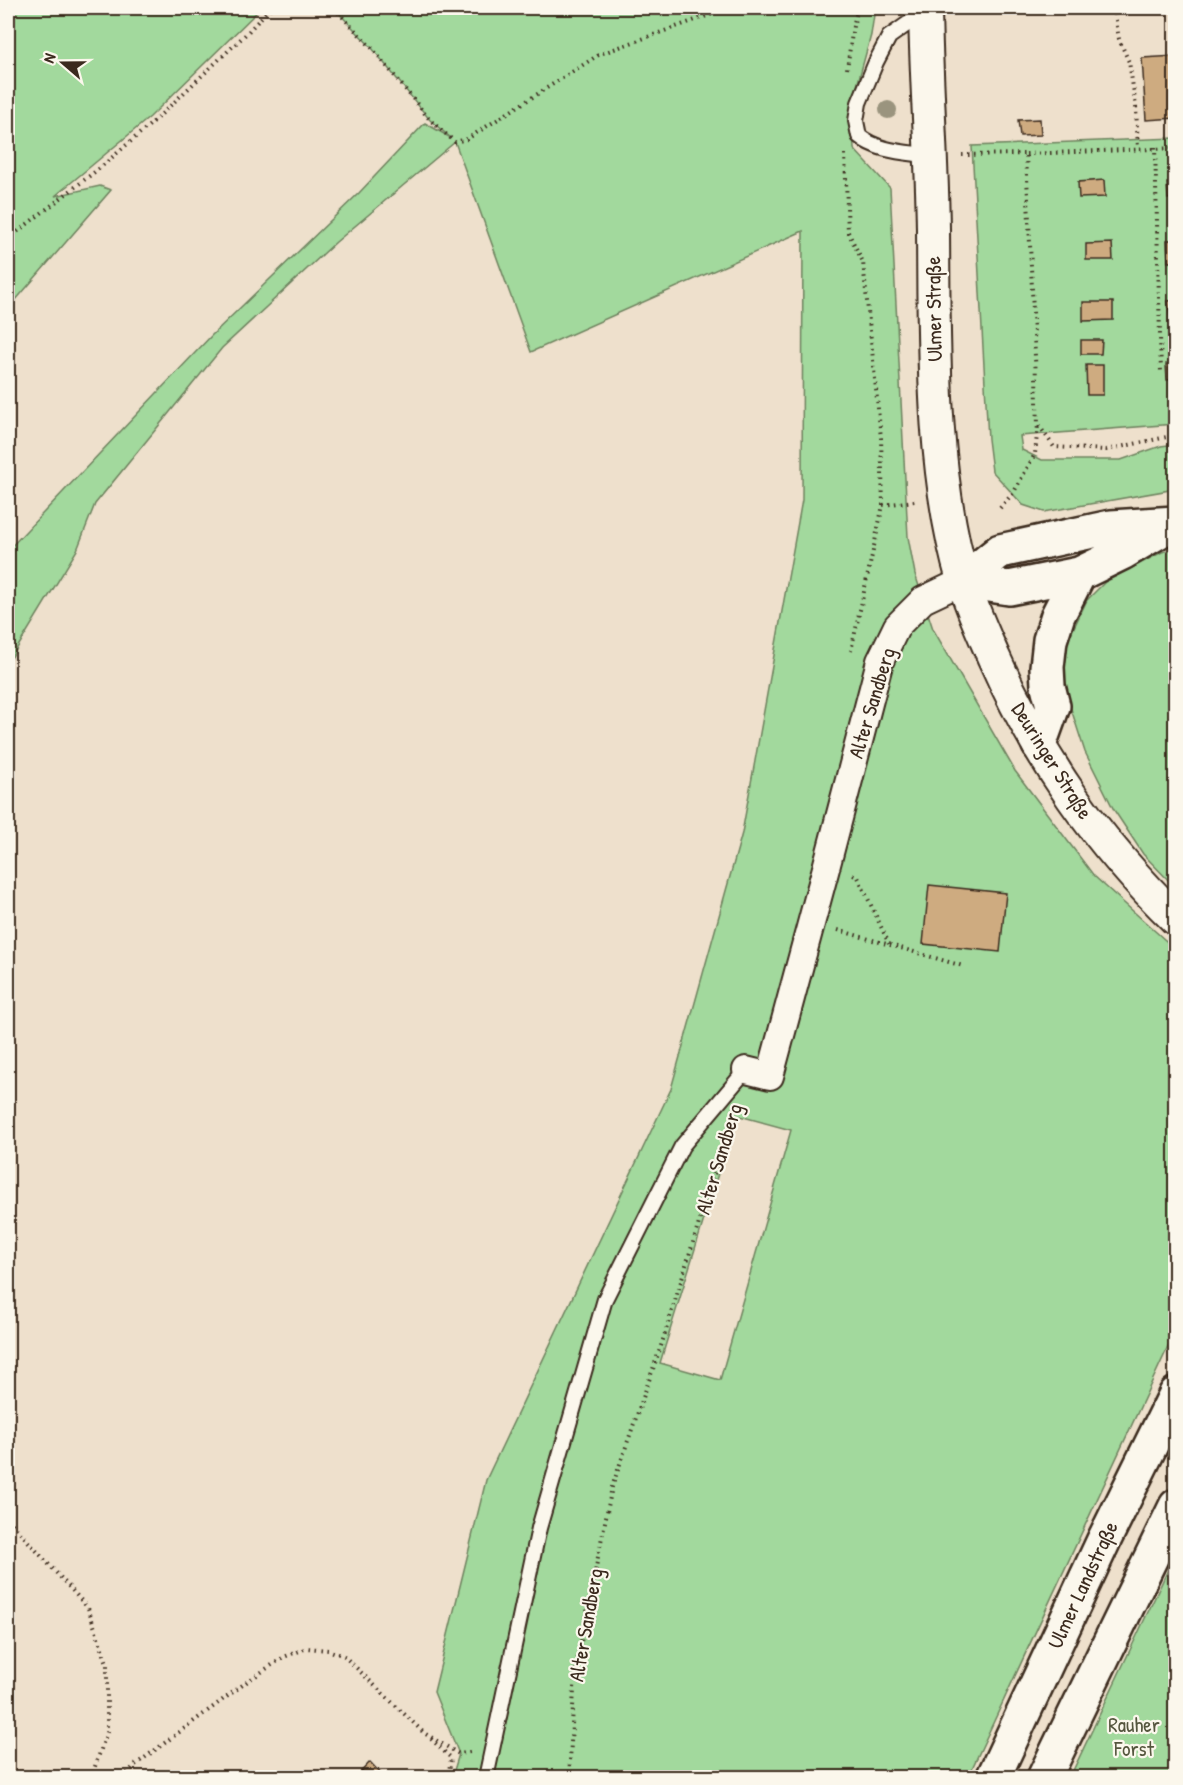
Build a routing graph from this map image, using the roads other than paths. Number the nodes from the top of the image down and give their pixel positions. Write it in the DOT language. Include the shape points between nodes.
graph roads {
  1 [pos="925,10"];
  2 [pos="931,156"];
  3 [pos="1173,524"];
  4 [pos="1079,574"];
  5 [pos="951,587"];
  6 [pos="1039,745"];
  7 [pos="1176,919"];
  8 [pos="746,1070"];
  9 [pos="1176,1394"];
  10 [pos="1176,1506"];
  11 [pos="486,1778"];
  12 [pos="993,1778"];
  13 [pos="1044,1778"];
  1 -- 2 [label="street, Ulmer Straße"];
  1 -- 2 [label="lane" via="889,37 865,86 856,121 859,136 867,143"];
  2 -- 5 [label="street, Ulmer Straße" via="934,359 950,522"];
  3 -- 4 [label="main road"];
  3 -- 5 [label="main road" via="1111,527 1000,551"];
  4 -- 5 [label="main road" via="1009,588"];
  4 -- 6 [label="main road" via="1050,640 1047,667 1053,706"];
  5 -- 6 [label="street, Deuringer Straße"];
  5 -- 8 [label="street, Alter Sandberg" via="924,600 897,626 880,661 770,1076"];
  6 -- 7 [label="street, Deuringer Straße" via="1072,800 1104,842"];
  8 -- 11 [label="lane" via="681,1146 605,1299 539,1528"];
  9 -- 12 [label="main road, Ulmer Landstraße"];
  10 -- 13 [label="main road"];
}
